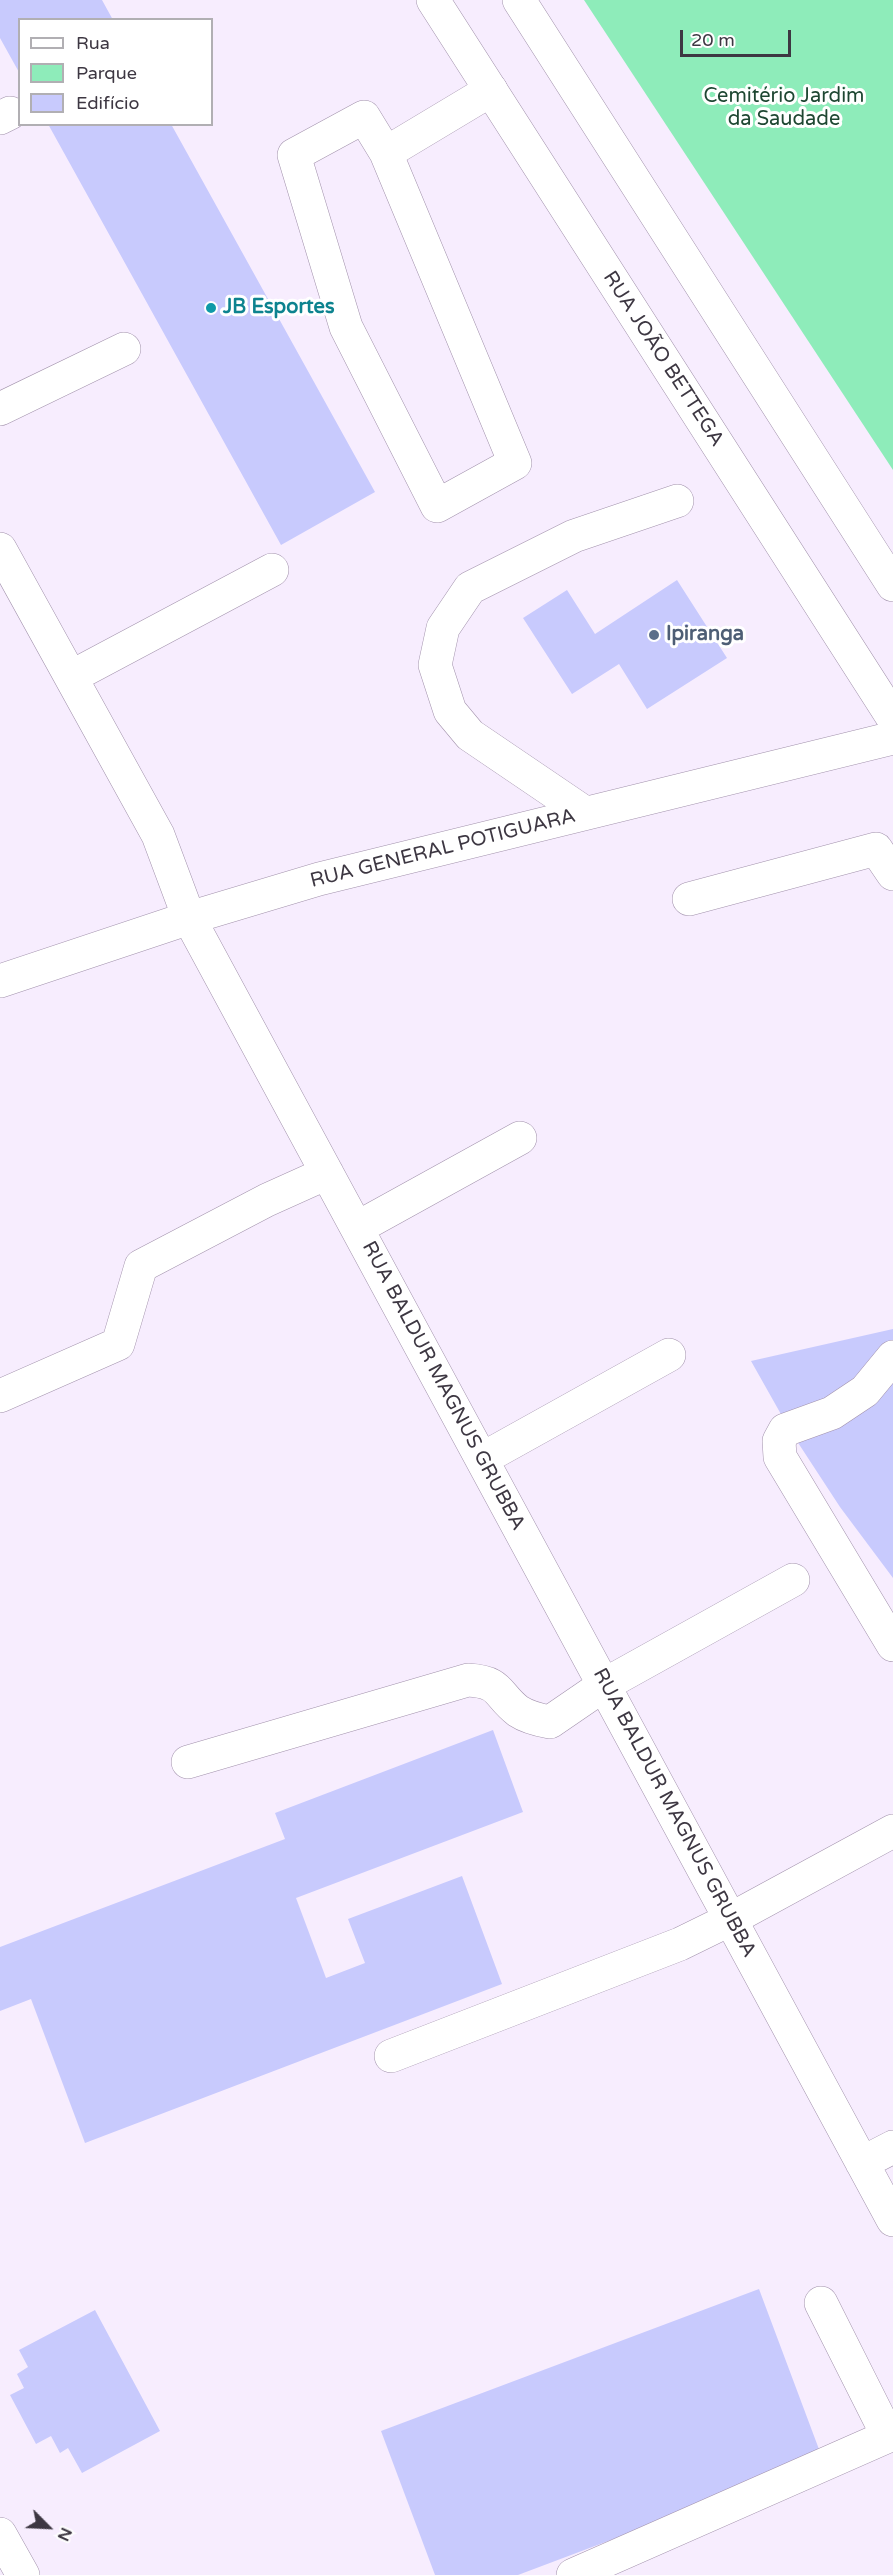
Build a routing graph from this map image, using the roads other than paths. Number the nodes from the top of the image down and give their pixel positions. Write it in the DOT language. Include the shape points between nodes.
graph roads {
  1 [pos="433,0"];
  2 [pos="519,0"];
  3 [pos="491,90"];
  4 [pos="386,153"];
  5 [pos="124,349"];
  6 [pos="0,409"];
  7 [pos="677,501"];
  8 [pos="0,549"];
  9 [pos="272,570"];
  10 [pos="893,585"];
  11 [pos="71,677"];
  12 [pos="893,718"];
  13 [pos="893,738"];
  14 [pos="585,813"];
  15 [pos="893,874"];
  16 [pos="689,899"];
  17 [pos="189,918"];
  18 [pos="0,981"];
  19 [pos="520,1138"];
  20 [pos="327,1173"];
  21 [pos="357,1228"];
  22 [pos="669,1356"];
  23 [pos="893,1357"];
  24 [pos="0,1396"];
  25 [pos="482,1459"];
  26 [pos="794,1581"];
  27 [pos="893,1645"];
  28 [pos="604,1685"];
  29 [pos="188,1762"];
  30 [pos="893,1831"];
  31 [pos="731,1919"];
  32 [pos="391,2056"];
  33 [pos="893,2147"];
  34 [pos="862,2163"];
  35 [pos="893,2220"];
  36 [pos="821,2303"];
  37 [pos="890,2435"];
  38 [pos="0,2534"];
  39 [pos="23,2575"];
  40 [pos="573,2575"];
  1 -- 3 [label="street, RUA JOÃO BETTEGA"];
  2 -- 10 [label="street"];
  3 -- 4 [label="street"];
  3 -- 12 [label="street, RUA JOÃO BETTEGA"];
  4 -- 4 [label="street" via="364,117 294,155 346,327 437,506 514,463"];
  5 -- 6 [label="street"];
  7 -- 14 [label="street" via="574,536 470,588 443,628 435,665 450,711 470,735"];
  8 -- 11 [label="street, RUA BALDUR MAGNUS GRUBBA"];
  9 -- 11 [label="street"];
  11 -- 17 [label="street, RUA BALDUR MAGNUS GRUBBA" via="158,835"];
  13 -- 14 [label="street, RUA GENERAL POTIGUARA"];
  14 -- 17 [label="street, RUA GENERAL POTIGUARA" via="319,879"];
  15 -- 16 [label="street" via="876,849"];
  17 -- 18 [label="street, RUA GENERAL POTIGUARA"];
  17 -- 20 [label="street, RUA BALDUR MAGNUS GRUBBA"];
  19 -- 21 [label="street"];
  20 -- 21 [label="street, RUA BALDUR MAGNUS GRUBBA"];
  20 -- 24 [label="street" via="141,1266 118,1344"];
  21 -- 25 [label="street, RUA BALDUR MAGNUS GRUBBA"];
  22 -- 25 [label="street"];
  23 -- 27 [label="street" via="865,1390 832,1413 785,1430 779,1441 780,1457"];
  25 -- 28 [label="street, RUA BALDUR MAGNUS GRUBBA"];
  26 -- 28 [label="street"];
  28 -- 29 [label="street" via="550,1722 518,1711 499,1689 484,1681 468,1680"];
  28 -- 31 [label="street, RUA BALDUR MAGNUS GRUBBA"];
  30 -- 31 [label="street"];
  31 -- 32 [label="street" via="680,1944"];
  31 -- 34 [label="street, RUA BALDUR MAGNUS GRUBBA"];
  33 -- 34 [label="street"];
  34 -- 35 [label="street, RUA BALDUR MAGNUS GRUBBA"];
  36 -- 37 [label="street"];
  37 -- 40 [label="street"];
  38 -- 39 [label="street"];
}
